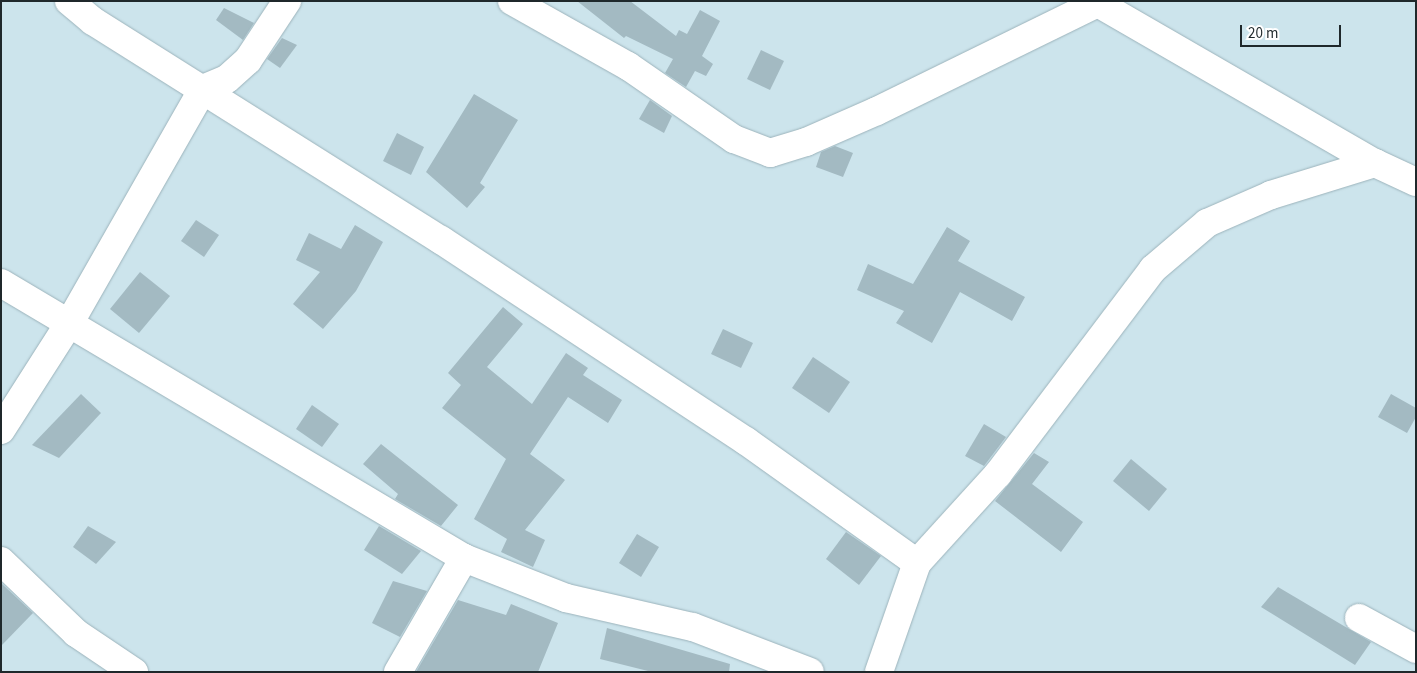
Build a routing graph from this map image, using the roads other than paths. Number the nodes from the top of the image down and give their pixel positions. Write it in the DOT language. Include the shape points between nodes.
graph roads {
  1 [pos="69,1"];
  2 [pos="287,1"];
  3 [pos="512,1"];
  4 [pos="1096,2"];
  5 [pos="203,89"];
  6 [pos="1375,163"];
  7 [pos="1416,182"];
  8 [pos="1,283"];
  9 [pos="70,322"];
  10 [pos="1,430"];
  11 [pos="464,558"];
  12 [pos="1,561"];
  13 [pos="917,563"];
  14 [pos="1359,618"];
  15 [pos="1416,649"];
  16 [pos="134,672"];
  17 [pos="398,672"];
  18 [pos="810,672"];
  19 [pos="879,672"];
  1 -- 5 [label="street" via="93,20"];
  2 -- 5 [label="street" via="248,60 227,79"];
  3 -- 4 [label="street" via="628,66 734,139 770,153 806,142 877,110"];
  4 -- 6 [label="street"];
  5 -- 9 [label="street"];
  5 -- 13 [label="street" via="442,240 737,436"];
  6 -- 7 [label="street"];
  6 -- 13 [label="street" via="1271,195 1207,223 1153,269 998,474"];
  8 -- 9 [label="street"];
  9 -- 10 [label="street"];
  9 -- 11 [label="street"];
  11 -- 17 [label="street"];
  11 -- 18 [label="street" via="566,598 693,627"];
  12 -- 16 [label="street" via="76,633"];
  13 -- 19 [label="street"];
  14 -- 15 [label="street"];
}
